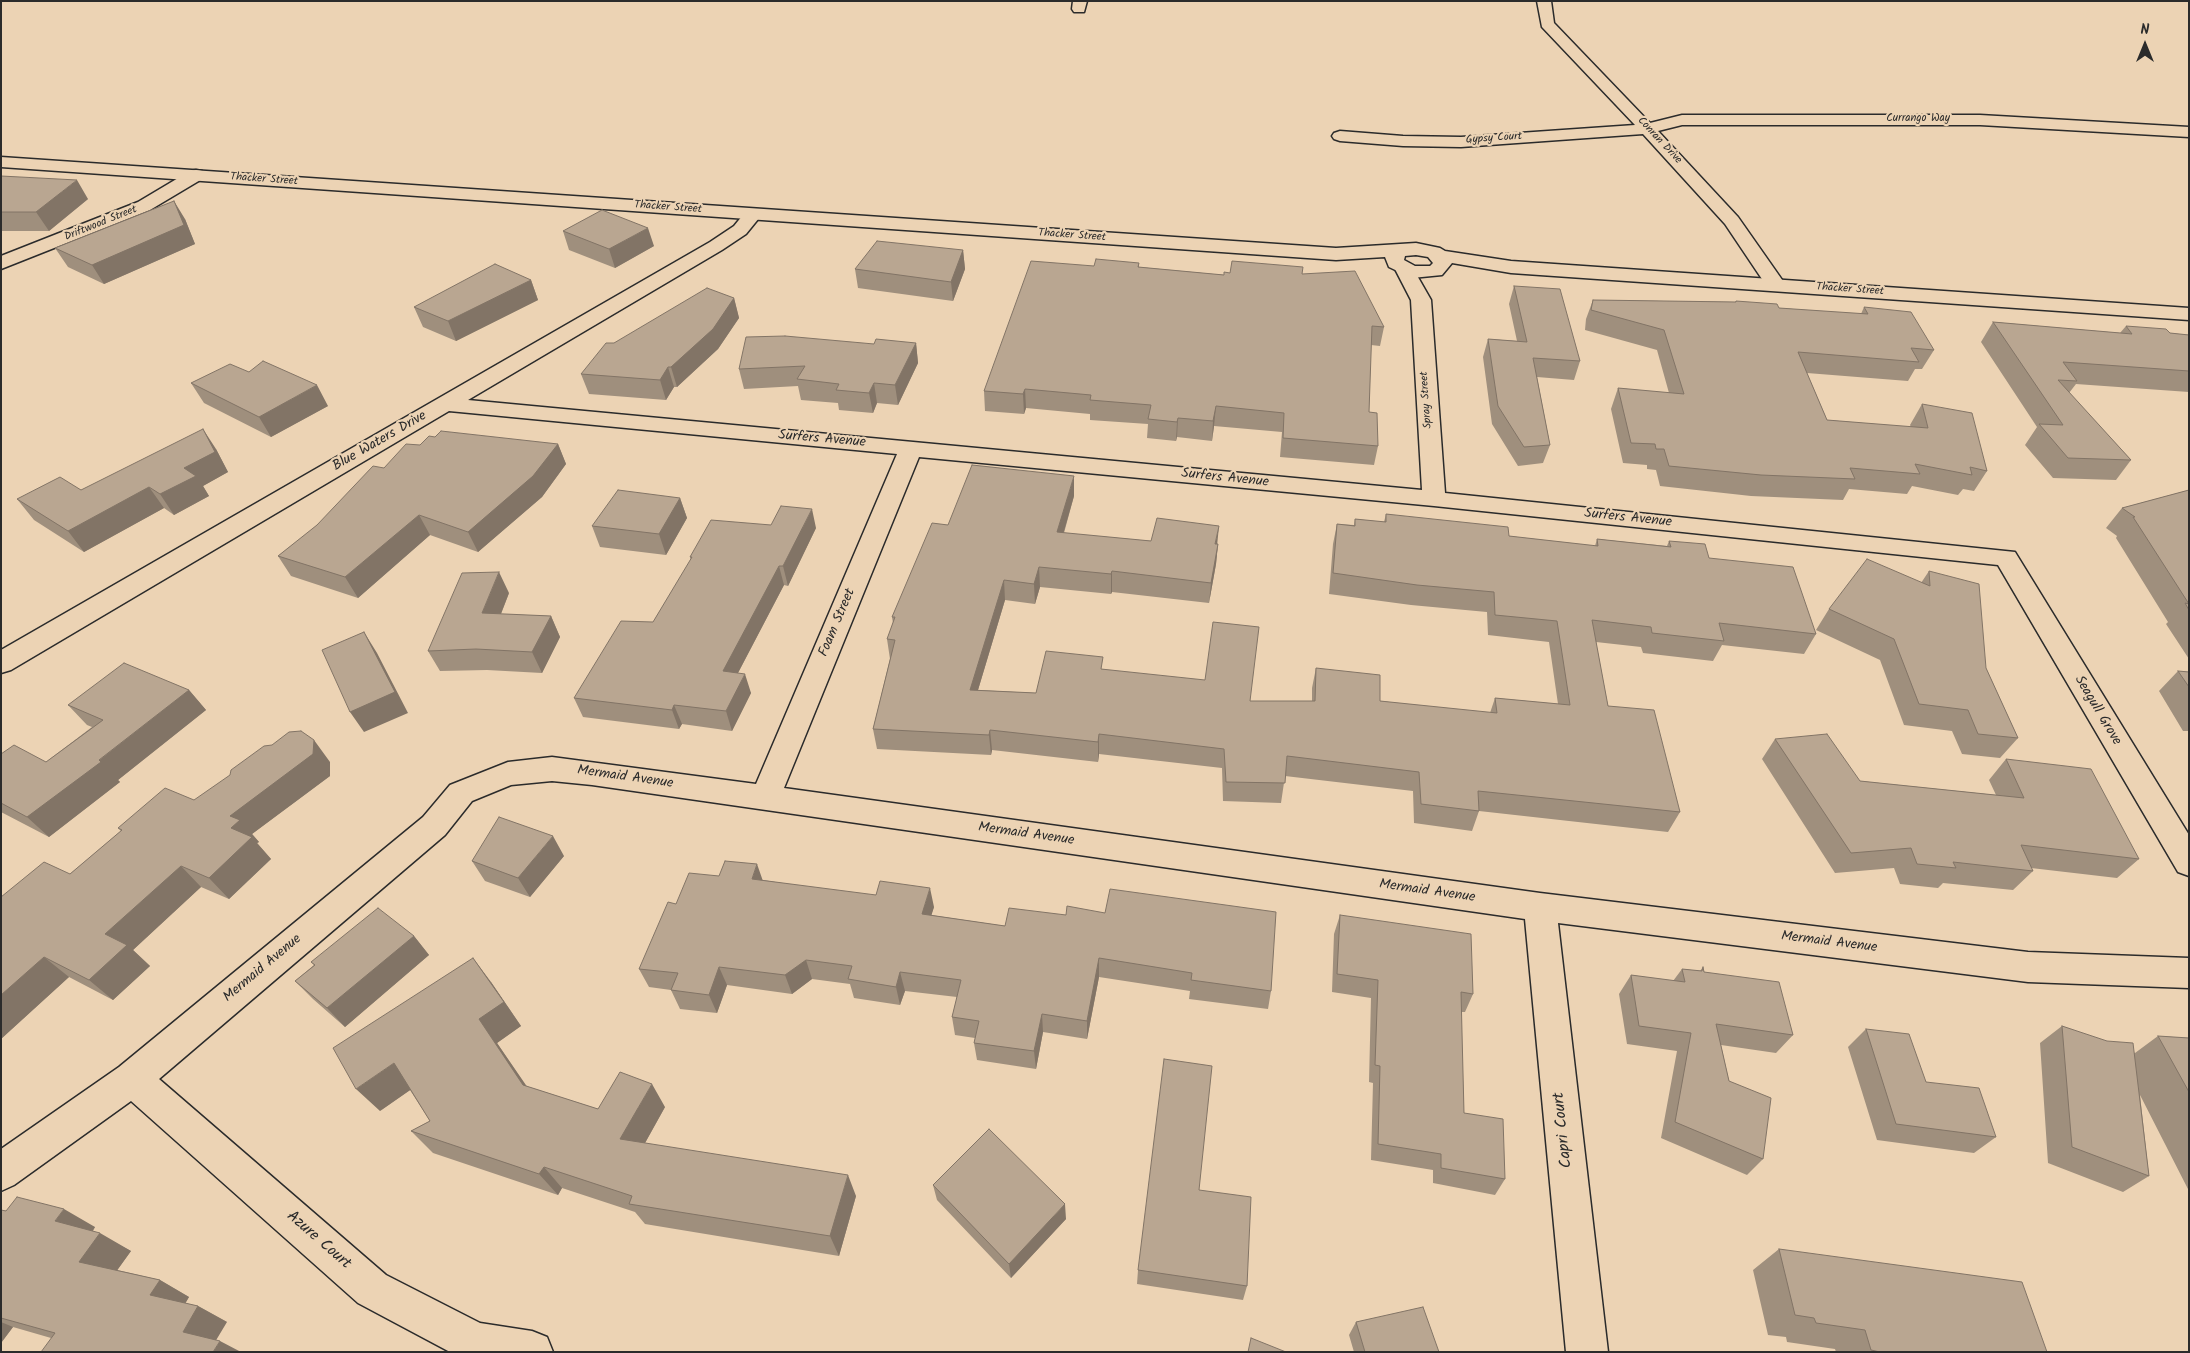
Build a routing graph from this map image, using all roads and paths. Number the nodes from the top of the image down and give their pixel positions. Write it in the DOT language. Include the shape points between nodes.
graph roads {
  1 [pos="1544,1"];
  2 [pos="1647,129"];
  3 [pos="2189,132"];
  4 [pos="1340,136"];
  5 [pos="1,162"];
  6 [pos="196,175"];
  7 [pos="753,214"];
  8 [pos="1401,262"];
  9 [pos="1,263"];
  10 [pos="1438,266"];
  11 [pos="1775,284"];
  12 [pos="1421,300"];
  13 [pos="2189,314"];
  14 [pos="444,404"];
  15 [pos="911,448"];
  16 [pos="1434,499"];
  17 [pos="2006,558"];
  18 [pos="1,663"];
  19 [pos="765,798"];
  20 [pos="2189,863"];
  21 [pos="1540,907"];
  22 [pos="2189,973"];
  23 [pos="132,1079"];
  24 [pos="1,1172"];
  25 [pos="532,1352"];
  26 [pos="1588,1352"];
  1 -- 2 [label="street, Conran Drive" via="1547,24"];
  2 -- 3 [label="street, Currango Way" via="1682,120 1980,120"];
  2 -- 4 [label="street, Gypsy Court" via="1460,142"];
  2 -- 11 [label="street, Conran Drive" via="1732,221"];
  5 -- 6 [label="street, Thacker Street"];
  6 -- 7 [label="street, Thacker Street"];
  6 -- 9 [label="street, Driftwood Street" via="144,206"];
  7 -- 8 [label="street, Thacker Street" via="1336,254"];
  7 -- 14 [label="street, Blue Waters Drive" via="730,238"];
  8 -- 10 [label="street, Thacker Street" via="1416,249 1425,250"];
  8 -- 12 [label="street, Spray Street"];
  10 -- 11 [label="street, Thacker Street" via="1511,267"];
  10 -- 12 [label="street, Spray Street"];
  11 -- 13 [label="street, Thacker Street"];
  12 -- 16 [label="street, Spray Street"];
  14 -- 15 [label="street, Surfers Avenue"];
  14 -- 18 [label="street, Blue Waters Drive"];
  15 -- 16 [label="street, Surfers Avenue"];
  15 -- 19 [label="street, Foam Street"];
  16 -- 17 [label="street, Surfers Avenue"];
  17 -- 20 [label="street, Seagull Grove"];
  19 -- 21 [label="street, Mermaid Avenue"];
  19 -- 23 [label="street, Mermaid Avenue" via="552,770 508,774 461,792 434,826"];
  21 -- 22 [label="street, Mermaid Avenue" via="2028,967"];
  21 -- 26 [label="street, Capri Court"];
  23 -- 24 [label="street, Mermaid Avenue"];
  23 -- 25 [label="street, Azure Court" via="372,1289 476,1343"];
}
